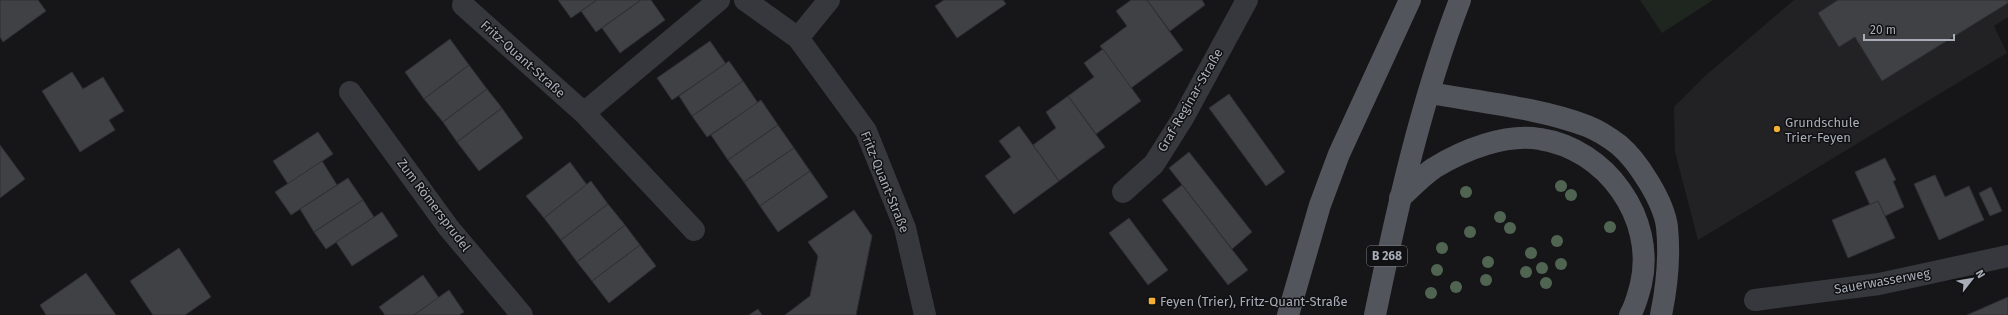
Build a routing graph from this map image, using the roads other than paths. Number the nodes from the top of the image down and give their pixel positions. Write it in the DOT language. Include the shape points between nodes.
graph roads {
  1 [pos="719,0"];
  2 [pos="745,0"];
  3 [pos="829,0"];
  4 [pos="1246,0"];
  5 [pos="1410,0"];
  6 [pos="1460,0"];
  7 [pos="462,5"];
  8 [pos="798,38"];
  9 [pos="350,92"];
  10 [pos="1430,93"];
  11 [pos="584,113"];
  12 [pos="1123,192"];
  13 [pos="1400,198"];
  14 [pos="694,230"];
  15 [pos="2008,256"];
  16 [pos="1755,300"];
  17 [pos="522,315"];
  18 [pos="924,315"];
  19 [pos="1288,315"];
  20 [pos="1374,315"];
  21 [pos="1630,315"];
  22 [pos="1661,315"];
  1 -- 11 [label="street"];
  2 -- 8 [label="street, Fritz-Quant-Straße"];
  3 -- 8 [label="street"];
  4 -- 12 [label="street, Graf-Reginar-Straße" via="1183,118 1154,164"];
  5 -- 19 [label="main road" via="1339,154 1320,205"];
  6 -- 10 [label="main road, B 268"];
  7 -- 11 [label="street, Fritz-Quant-Straße"];
  8 -- 18 [label="street, Fritz-Quant-Straße" via="866,132 905,228"];
  9 -- 17 [label="street, Zum Römersprudel" via="448,227"];
  10 -- 13 [label="main road, B 268"];
  10 -- 22 [label="main road" via="1557,117 1589,127 1619,145 1639,168 1659,202 1667,226 1666,288"];
  11 -- 14 [label="street, Fritz-Quant-Straße"];
  13 -- 20 [label="main road, B 268"];
  13 -- 21 [label="main road" via="1433,169 1460,153 1488,144 1539,138 1570,146 1590,159 1624,193 1636,218 1643,244 1644,270 1635,308"];
  15 -- 16 [label="street, Sauerwasserweg" via="1879,284"];
}
